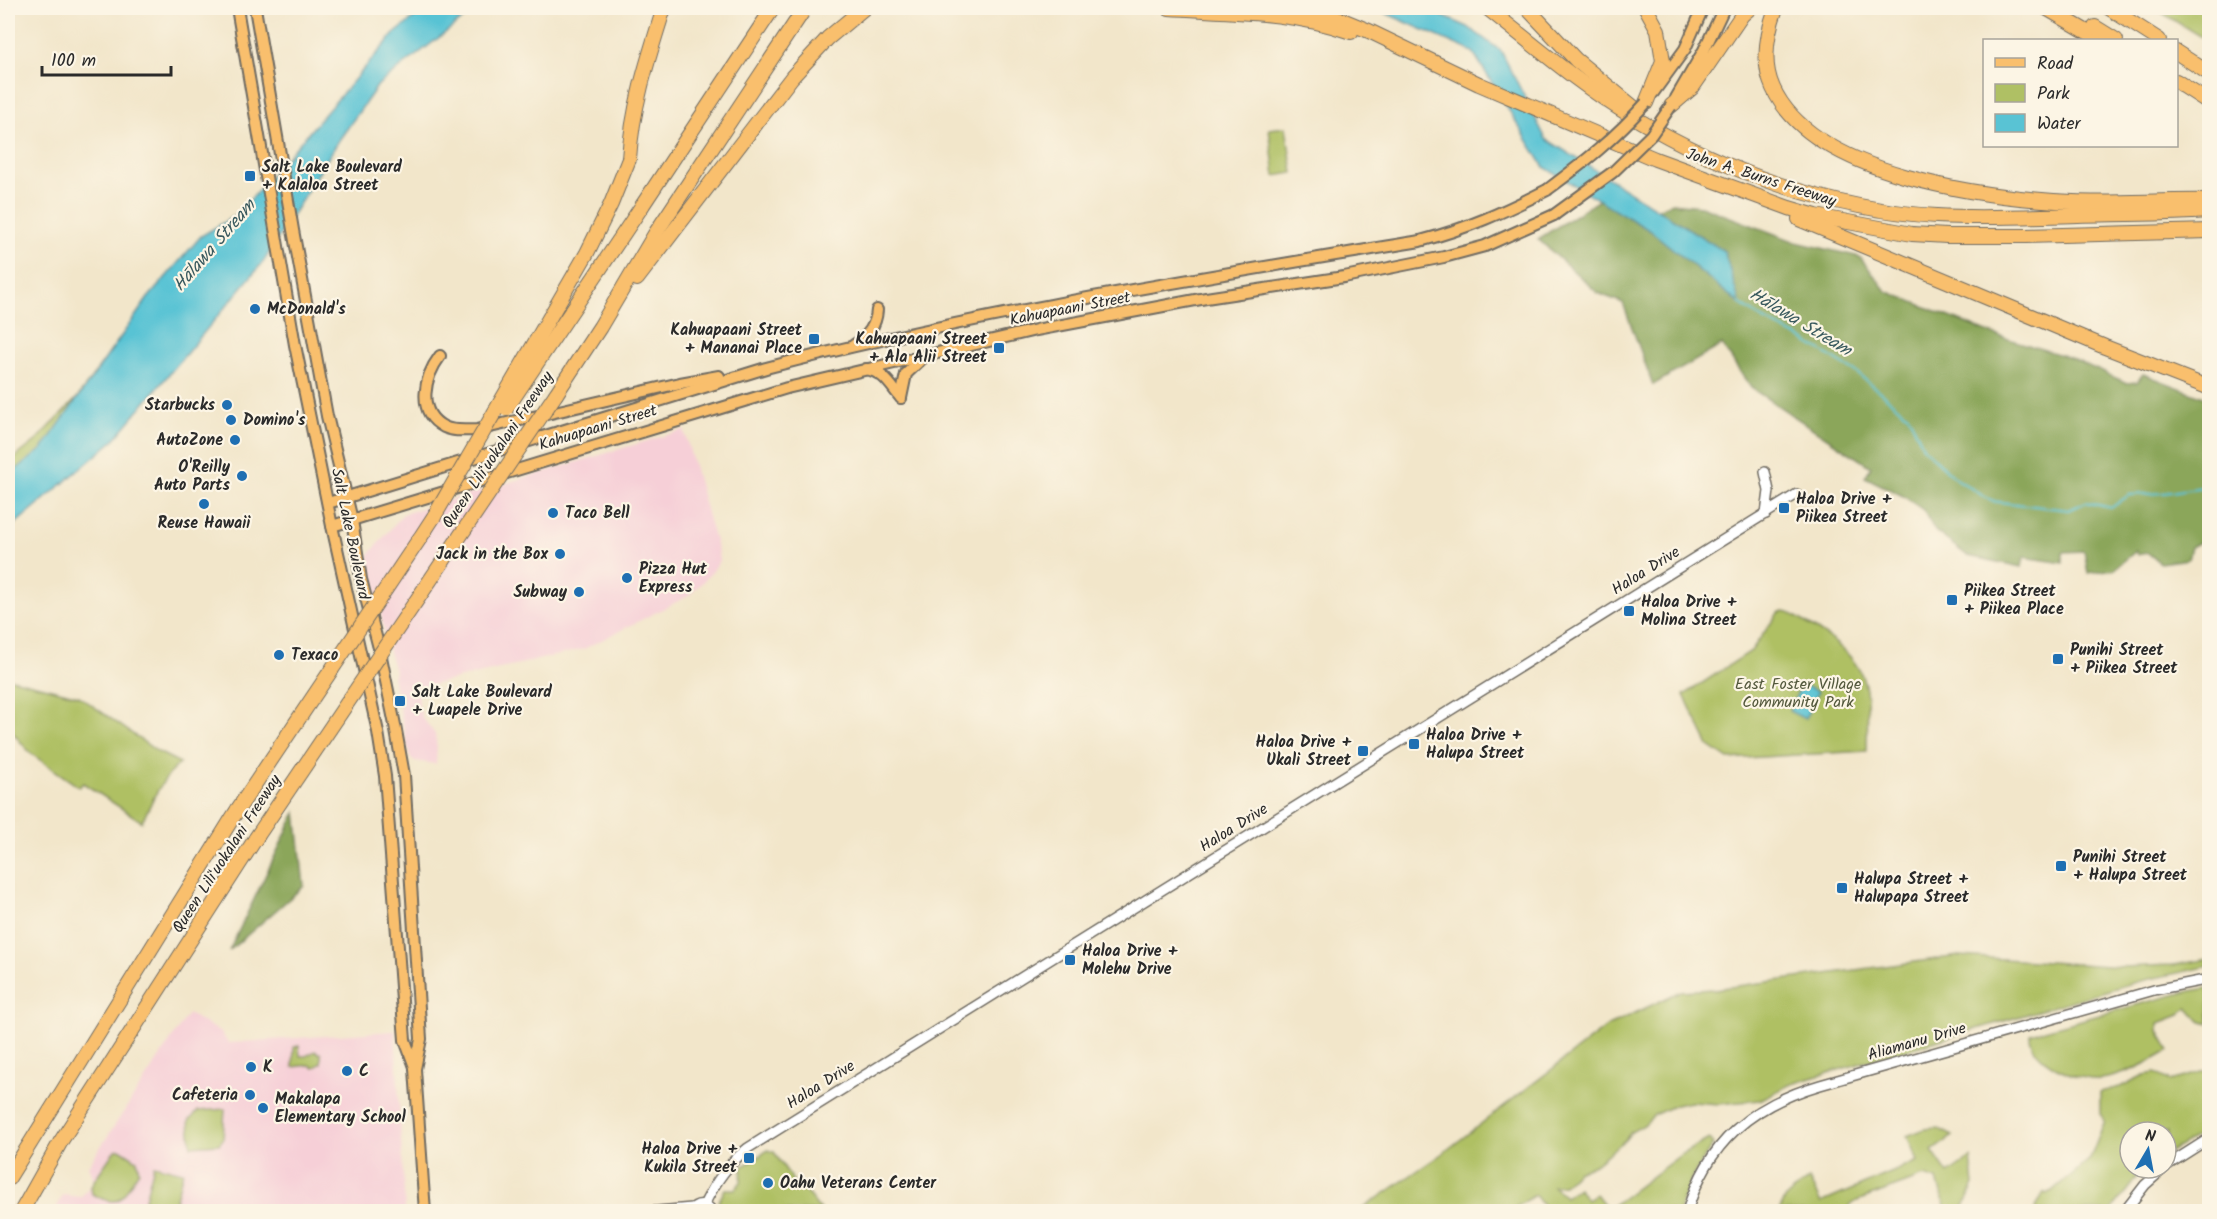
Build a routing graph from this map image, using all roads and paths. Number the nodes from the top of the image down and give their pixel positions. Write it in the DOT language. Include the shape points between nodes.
graph roads {
  1 [pos="237,8"];
  2 [pos="255,8"];
  3 [pos="664,8"];
  4 [pos="773,8"];
  5 [pos="805,8"];
  6 [pos="864,8"];
  7 [pos="1169,8"];
  8 [pos="1313,8"];
  9 [pos="1487,8"];
  10 [pos="1527,8"];
  11 [pos="1646,8"];
  12 [pos="1703,8"];
  13 [pos="1724,8"];
  14 [pos="1750,8"];
  15 [pos="1776,8"];
  16 [pos="2046,8"];
  17 [pos="2066,8"];
  18 [pos="2109,8"];
  19 [pos="2099,39"];
  20 [pos="2114,39"];
  21 [pos="2157,39"];
  22 [pos="2178,53"];
  23 [pos="1431,62"];
  24 [pos="2210,74"];
  25 [pos="2178,83"];
  26 [pos="1646,103"];
  27 [pos="2210,103"];
  28 [pos="1671,106"];
  29 [pos="1681,170"];
  30 [pos="1807,193"];
  31 [pos="2210,201"];
  32 [pos="2210,211"];
  33 [pos="2210,231"];
  34 [pos="877,310"];
  35 [pos="600,327"];
  36 [pos="852,347"];
  37 [pos="927,354"];
  38 [pos="440,356"];
  39 [pos="766,368"];
  40 [pos="865,369"];
  41 [pos="2210,388"];
  42 [pos="1765,472"];
  43 [pos="1797,494"];
  44 [pos="346,497"];
  45 [pos="328,503"];
  46 [pos="1766,514"];
  47 [pos="435,515"];
  48 [pos="352,520"];
  49 [pos="332,526"];
  50 [pos="2210,979"];
  51 [pos="415,1068"];
  52 [pos="2210,1138"];
  53 [pos="2178,1159"];
  54 [pos="8,1179"];
  55 [pos="2152,1180"];
  56 [pos="704,1205"];
  57 [pos="691,1210"];
  58 [pos="21,1212"];
  59 [pos="425,1212"];
  60 [pos="646,1212"];
  61 [pos="713,1212"];
  62 [pos="1687,1212"];
  63 [pos="2124,1212"];
  1 -- 45 [label="main road, Salt Lake Boulevard" via="278,255"];
  2 -- 44 [label="main road, Salt Lake Boulevard" via="292,230"];
  3 -- 47 [label="highway, bridge" via="635,116 629,159 613,198 587,253"];
  4 -- 47 [label="highway, Queen Liliʻuokalani Freeway, bridge"];
  5 -- 35 [label="highway, Queen Liliʻuokalani Freeway" via="655,234"];
  6 -- 35 [label="highway" via="828,38 792,77"];
  7 -- 23 [label="highway" via="1315,21"];
  8 -- 23 [label="highway"];
  9 -- 30 [label="highway" via="1565,70 1662,134 1739,170"];
  10 -- 30 [label="highway" via="1576,60 1652,120 1706,150"];
  11 -- 26 [label="highway" via="1658,30 1663,61"];
  12 -- 26 [label="main road, Kahuapaani Street" via="1685,49"];
  13 -- 28 [label="main road, Kahuapaani Street"];
  14 -- 28 [label="highway" via="1692,88"];
  15 -- 31 [label="highway" via="1766,47 1773,87 1801,124 1858,160 1949,188 2013,198"];
  16 -- 19 [label="highway"];
  17 -- 20 [label="highway"];
  18 -- 21 [label="highway"];
  22 -- 24 [label="highway"];
  23 -- 29 [label="highway, John A. Burns Freeway"];
  25 -- 27 [label="highway"];
  26 -- 36 [label="main road, Kahuapaani Street, bridge" via="1596,154 1546,190 1456,231 1420,241 1097,297"];
  28 -- 37 [label="main road, Kahuapaani Street, bridge" via="1651,135 1613,172 1554,215 1485,246 1344,277 1206,298"];
  29 -- 33 [label="highway, John A. Burns Freeway" via="1816,216 1912,234 1980,237"];
  29 -- 41 [label="highway"];
  30 -- 32 [label="highway, John A. Burns Freeway" via="1901,212 1965,218"];
  34 -- 36 [label="main road" via="870,332"];
  35 -- 58 [label="highway, Queen Liliʻuokalani Freeway, bridge" via="256,838 61,1141"];
  36 -- 39 [label="main road, Kahuapaani Street"];
  37 -- 40 [label="main road, Kahuapaani Street"];
  37 -- 40 [label="main road" via="906,374 901,398 884,377"];
  38 -- 39 [label="main road" via="428,376 425,401 445,428 459,430 477,430 680,383"];
  39 -- 44 [label="main road, Kahuapaani Street"];
  40 -- 48 [label="main road, Kahuapaani Street" via="776,391"];
  42 -- 46 [label="street" via="1769,489"];
  43 -- 46 [label="street, Haloa Drive"];
  44 -- 45 [label="main road, Kahuapaani Street"];
  44 -- 48 [label="main road, Salt Lake Boulevard"];
  45 -- 49 [label="main road, Salt Lake Boulevard"];
  46 -- 56 [label="street, Haloa Drive" via="748,1148 730,1162"];
  47 -- 54 [label="highway, Queen Liliʻuokalani Freeway, bridge" via="238,809"];
  48 -- 49 [label="main road, Kahuapaani Street"];
  48 -- 51 [label="main road, Salt Lake Boulevard" via="404,775 421,1039"];
  49 -- 51 [label="main road, Salt Lake Boulevard" via="385,776 405,1041"];
  50 -- 62 [label="street, Aliamanu Drive" via="2114,1001 1782,1099 1749,1119 1718,1148 1698,1181"];
  51 -- 59 [label="main road, Salt Lake Boulevard"];
  52 -- 53 [label="street"];
  55 -- 63 [label="street"];
  56 -- 57 [label="street"];
  56 -- 61 [label="street"];
  57 -- 60 [label="street"];
}
